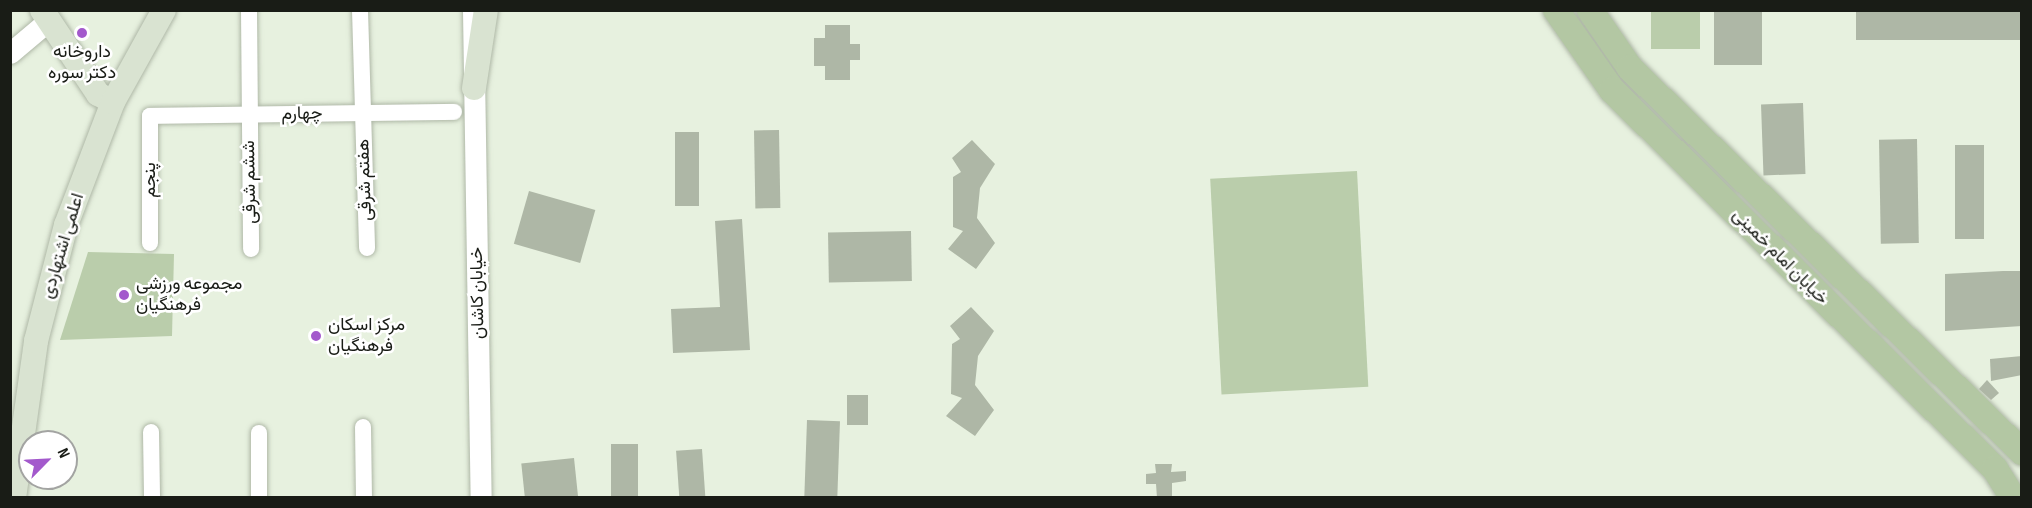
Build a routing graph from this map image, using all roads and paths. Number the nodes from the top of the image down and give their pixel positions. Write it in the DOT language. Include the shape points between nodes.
graph roads {
  1 [pos="164,10"];
  2 [pos="249,10"];
  3 [pos="360,10"];
  4 [pos="472,10"];
  5 [pos="486,10"];
  6 [pos="1556,10"];
  7 [pos="1590,10"];
  8 [pos="45,16"];
  9 [pos="10,53"];
  10 [pos="474,88"];
  11 [pos="113,102"];
  12 [pos="454,112"];
  13 [pos="363,113"];
  14 [pos="250,115"];
  15 [pos="150,116"];
  16 [pos="150,243"];
  17 [pos="367,248"];
  18 [pos="251,249"];
  19 [pos="1858,291"];
  20 [pos="1836,312"];
  21 [pos="363,427"];
  22 [pos="151,432"];
  23 [pos="259,433"];
  24 [pos="2022,452"];
  25 [pos="13,460"];
  26 [pos="14,498"];
  27 [pos="152,498"];
  28 [pos="259,498"];
  29 [pos="364,498"];
  30 [pos="481,498"];
  31 [pos="2013,498"];
  1 -- 11 [label="main road, اعلمی اشتهاردی"];
  2 -- 14 [label="street, ششم شرقی"];
  3 -- 13 [label="street, هفتم شرقی"];
  4 -- 10 [label="street, خیابان کاشان"];
  5 -- 10 [label="main road, خیابان کاشان"];
  6 -- 20 [label="main road, خیابان امام خمینی" via="1612,90"];
  7 -- 19 [label="main road, خیابان امام خمینی" via="1630,68"];
  8 -- 9 [label="street"];
  8 -- 11 [label="main road" via="98,94"];
  10 -- 30 [label="street, خیابان کاشان"];
  11 -- 25 [label="main road, اعلمی اشتهاردی" via="66,225 36,340"];
  12 -- 13 [label="street, چهارم"];
  13 -- 14 [label="street, چهارم"];
  13 -- 17 [label="street, هفتم شرقی"];
  14 -- 15 [label="street, چهارم"];
  14 -- 18 [label="street, ششم شرقی"];
  15 -- 16 [label="street, پنجم"];
  19 -- 20 [label="main road" via="1844,291"];
  19 -- 24 [label="main road, خیابان امام خمینی"];
  20 -- 31 [label="main road, خیابان امام خمینی" via="1995,469"];
  21 -- 29 [label="street"];
  22 -- 27 [label="street"];
  23 -- 28 [label="street"];
  25 -- 26 [label="main road, اعلمی اشتهاردی"];
}
